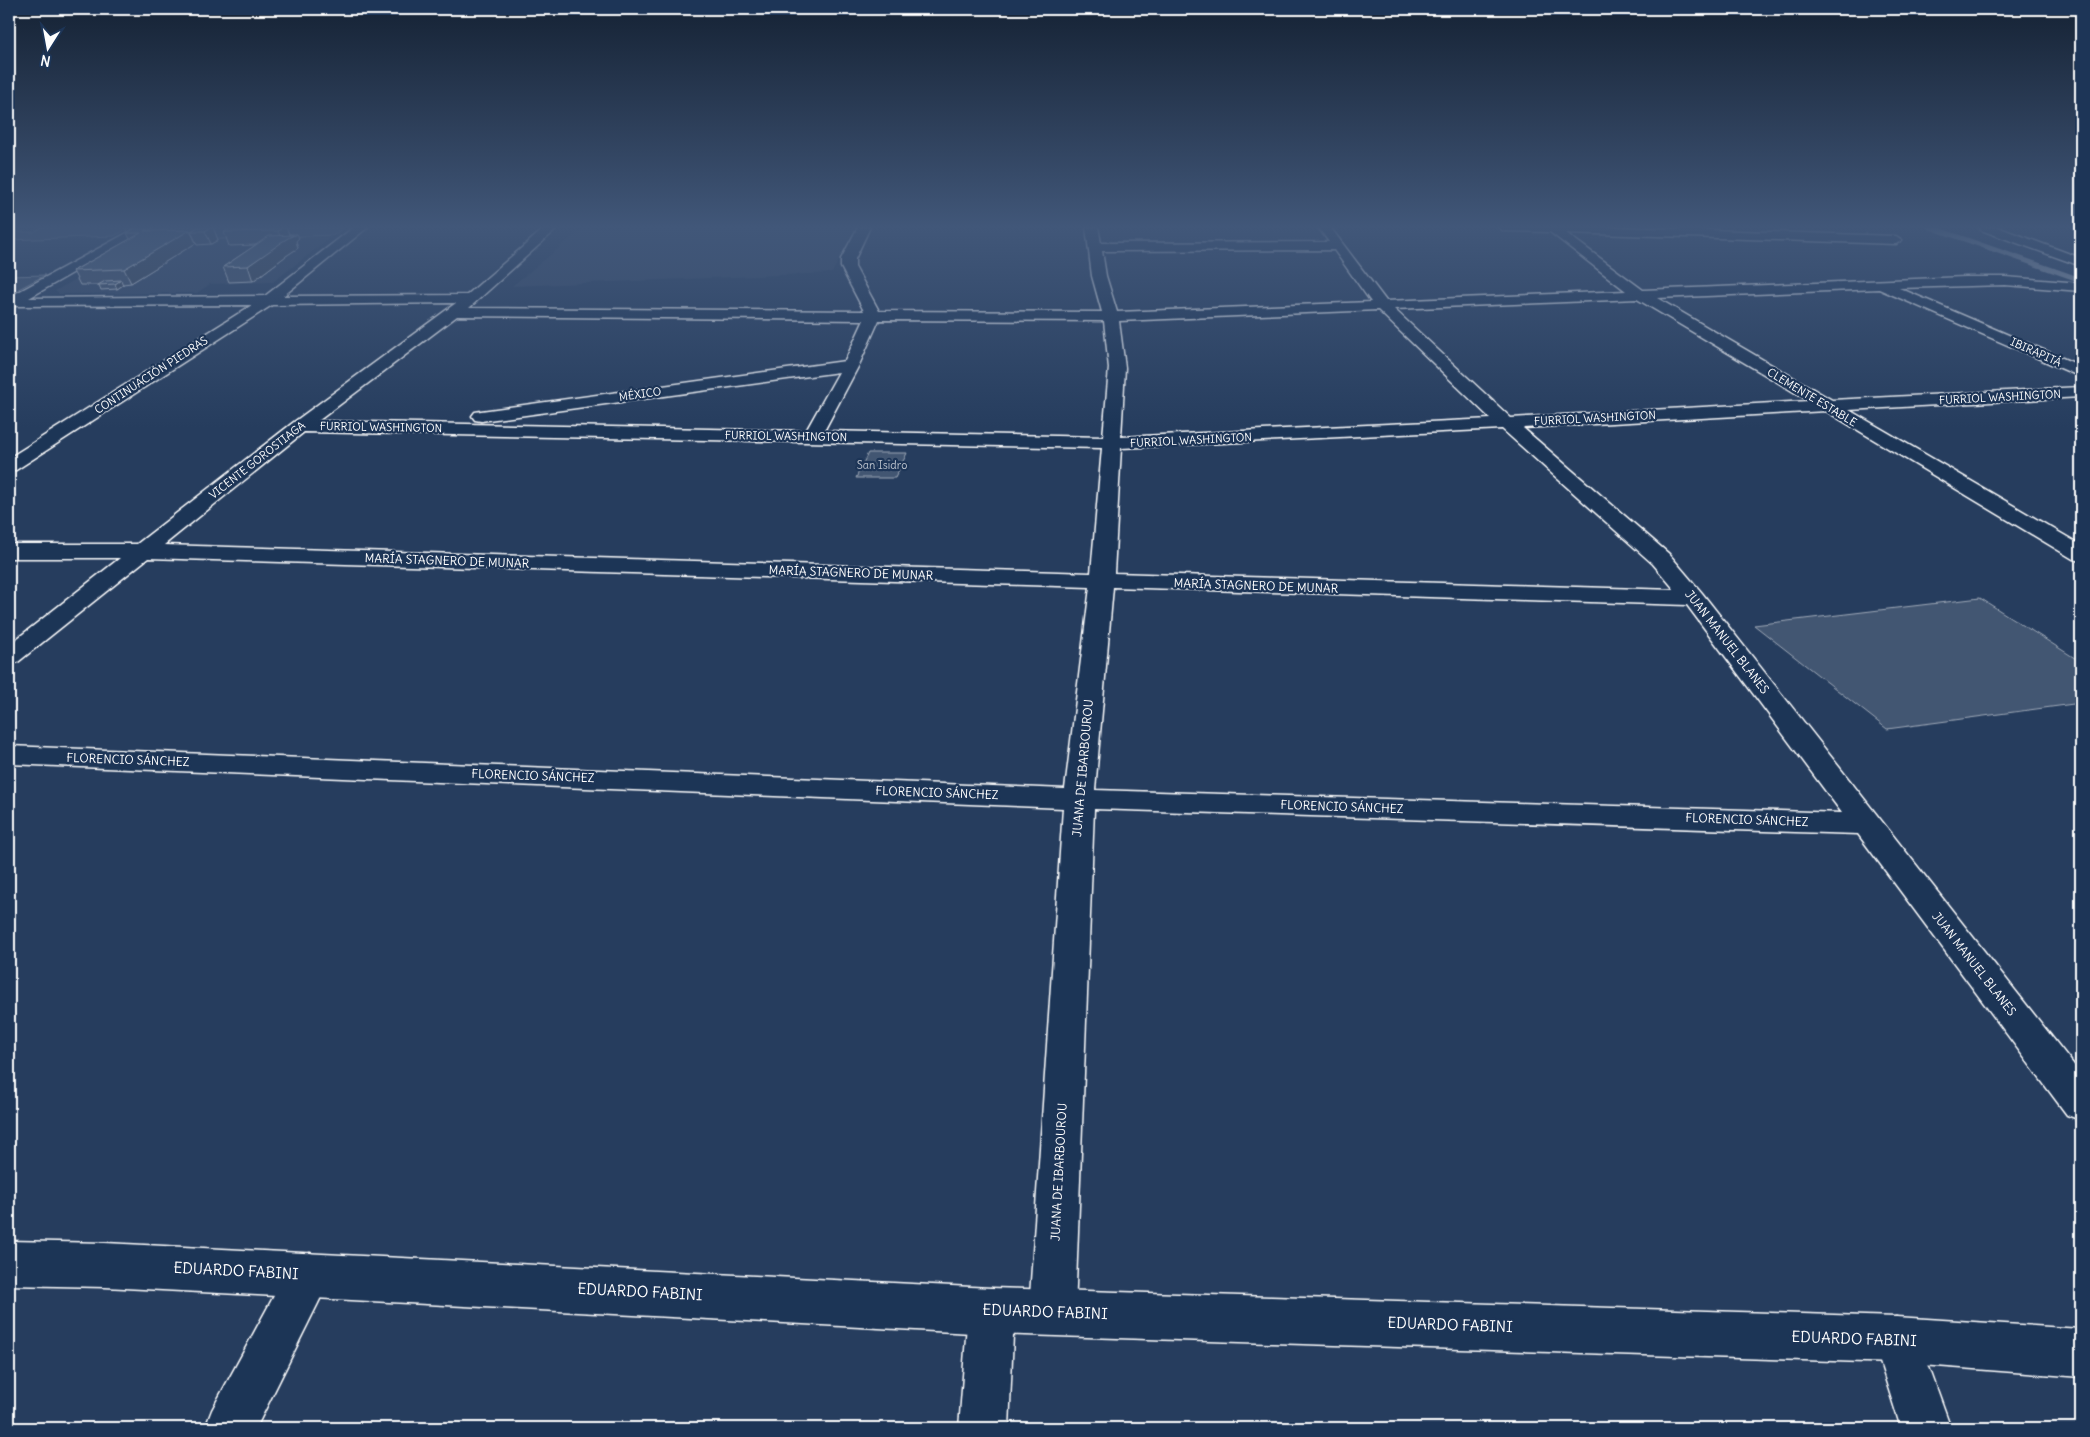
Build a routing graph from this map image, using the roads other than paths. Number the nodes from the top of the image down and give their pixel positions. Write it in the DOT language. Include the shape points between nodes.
graph roads {
  1 [pos="24,294"];
  2 [pos="276,294"];
  3 [pos="477,294"];
  4 [pos="862,294"];
  5 [pos="1104,294"];
  6 [pos="1373,294"];
  7 [pos="1638,294"];
  8 [pos="1639,294"];
  9 [pos="1903,294"];
  10 [pos="471,299"];
  11 [pos="268,300"];
  12 [pos="9,302"];
  13 [pos="1382,306"];
  14 [pos="454,312"];
  15 [pos="872,314"];
  16 [pos="1111,317"];
  17 [pos="851,365"];
  18 [pos="2081,372"];
  19 [pos="2081,392"];
  20 [pos="1828,406"];
  21 [pos="1506,423"];
  22 [pos="300,426"];
  23 [pos="431,428"];
  24 [pos="812,437"];
  25 [pos="1112,443"];
  26 [pos="9,466"];
  27 [pos="9,551"];
  28 [pos="141,551"];
  29 [pos="2081,554"];
  30 [pos="1102,581"];
  31 [pos="1694,598"];
  32 [pos="9,657"];
  33 [pos="9,755"];
  34 [pos="1079,798"];
  35 [pos="1866,824"];
  36 [pos="2081,1103"];
  37 [pos="9,1264"];
  38 [pos="310,1275"];
  39 [pos="991,1310"];
  40 [pos="1052,1311"];
  41 [pos="1896,1340"];
  42 [pos="2081,1353"];
  43 [pos="230,1428"];
  44 [pos="984,1428"];
  45 [pos="1926,1428"];
  1 -- 12 [label="street"];
  2 -- 11 [label="street, CONTINUACIÓN PIEDRAS"];
  3 -- 10 [label="street, VICENTE GOROSTIAGA"];
  4 -- 15 [label="street"];
  5 -- 16 [label="street, JUANA DE IBARBOUROU"];
  6 -- 13 [label="street, JUAN MANUEL BLANES"];
  7 -- 13 [label="street"];
  8 -- 20 [label="street, CLEMENTE ESTABLE"];
  9 -- 18 [label="street, IBIRAPITÁ"];
  10 -- 11 [label="street"];
  10 -- 14 [label="street, VICENTE GOROSTIAGA"];
  11 -- 12 [label="street"];
  11 -- 26 [label="street, CONTINUACIÓN PIEDRAS"];
  13 -- 16 [label="street"];
  13 -- 21 [label="street, JUAN MANUEL BLANES"];
  14 -- 15 [label="street"];
  14 -- 22 [label="street, VICENTE GOROSTIAGA"];
  15 -- 16 [label="street"];
  15 -- 17 [label="street"];
  16 -- 25 [label="street, JUANA DE IBARBOUROU" via="1117,368"];
  17 -- 23 [label="street, MÉXICO" via="469,417"];
  17 -- 24 [label="street"];
  19 -- 20 [label="street, FURRIOL WASHINGTON"];
  20 -- 21 [label="street, FURRIOL WASHINGTON"];
  20 -- 29 [label="street, CLEMENTE ESTABLE"];
  21 -- 25 [label="street, FURRIOL WASHINGTON"];
  21 -- 31 [label="street, JUAN MANUEL BLANES" via="1661,559"];
  22 -- 23 [label="street, FURRIOL WASHINGTON"];
  22 -- 28 [label="street, VICENTE GOROSTIAGA"];
  23 -- 24 [label="street, FURRIOL WASHINGTON"];
  24 -- 25 [label="street, FURRIOL WASHINGTON"];
  25 -- 30 [label="street, JUANA DE IBARBOUROU"];
  27 -- 28 [label="street, MARÍA STAGNERO DE MUNAR"];
  28 -- 30 [label="street, MARÍA STAGNERO DE MUNAR"];
  28 -- 32 [label="street, VICENTE GOROSTIAGA"];
  30 -- 31 [label="street, MARÍA STAGNERO DE MUNAR"];
  30 -- 34 [label="street, JUANA DE IBARBOUROU"];
  31 -- 35 [label="street, JUAN MANUEL BLANES"];
  33 -- 34 [label="street, FLORENCIO SÁNCHEZ"];
  34 -- 35 [label="street, FLORENCIO SÁNCHEZ"];
  34 -- 40 [label="street, JUANA DE IBARBOUROU"];
  35 -- 36 [label="street, JUAN MANUEL BLANES"];
  37 -- 38 [label="street, EDUARDO FABINI" via="105,1265"];
  38 -- 39 [label="street, EDUARDO FABINI"];
  38 -- 43 [label="street"];
  39 -- 40 [label="street, EDUARDO FABINI"];
  39 -- 44 [label="street"];
  40 -- 41 [label="street, EDUARDO FABINI"];
  41 -- 42 [label="street, EDUARDO FABINI"];
  41 -- 45 [label="street"];
}
